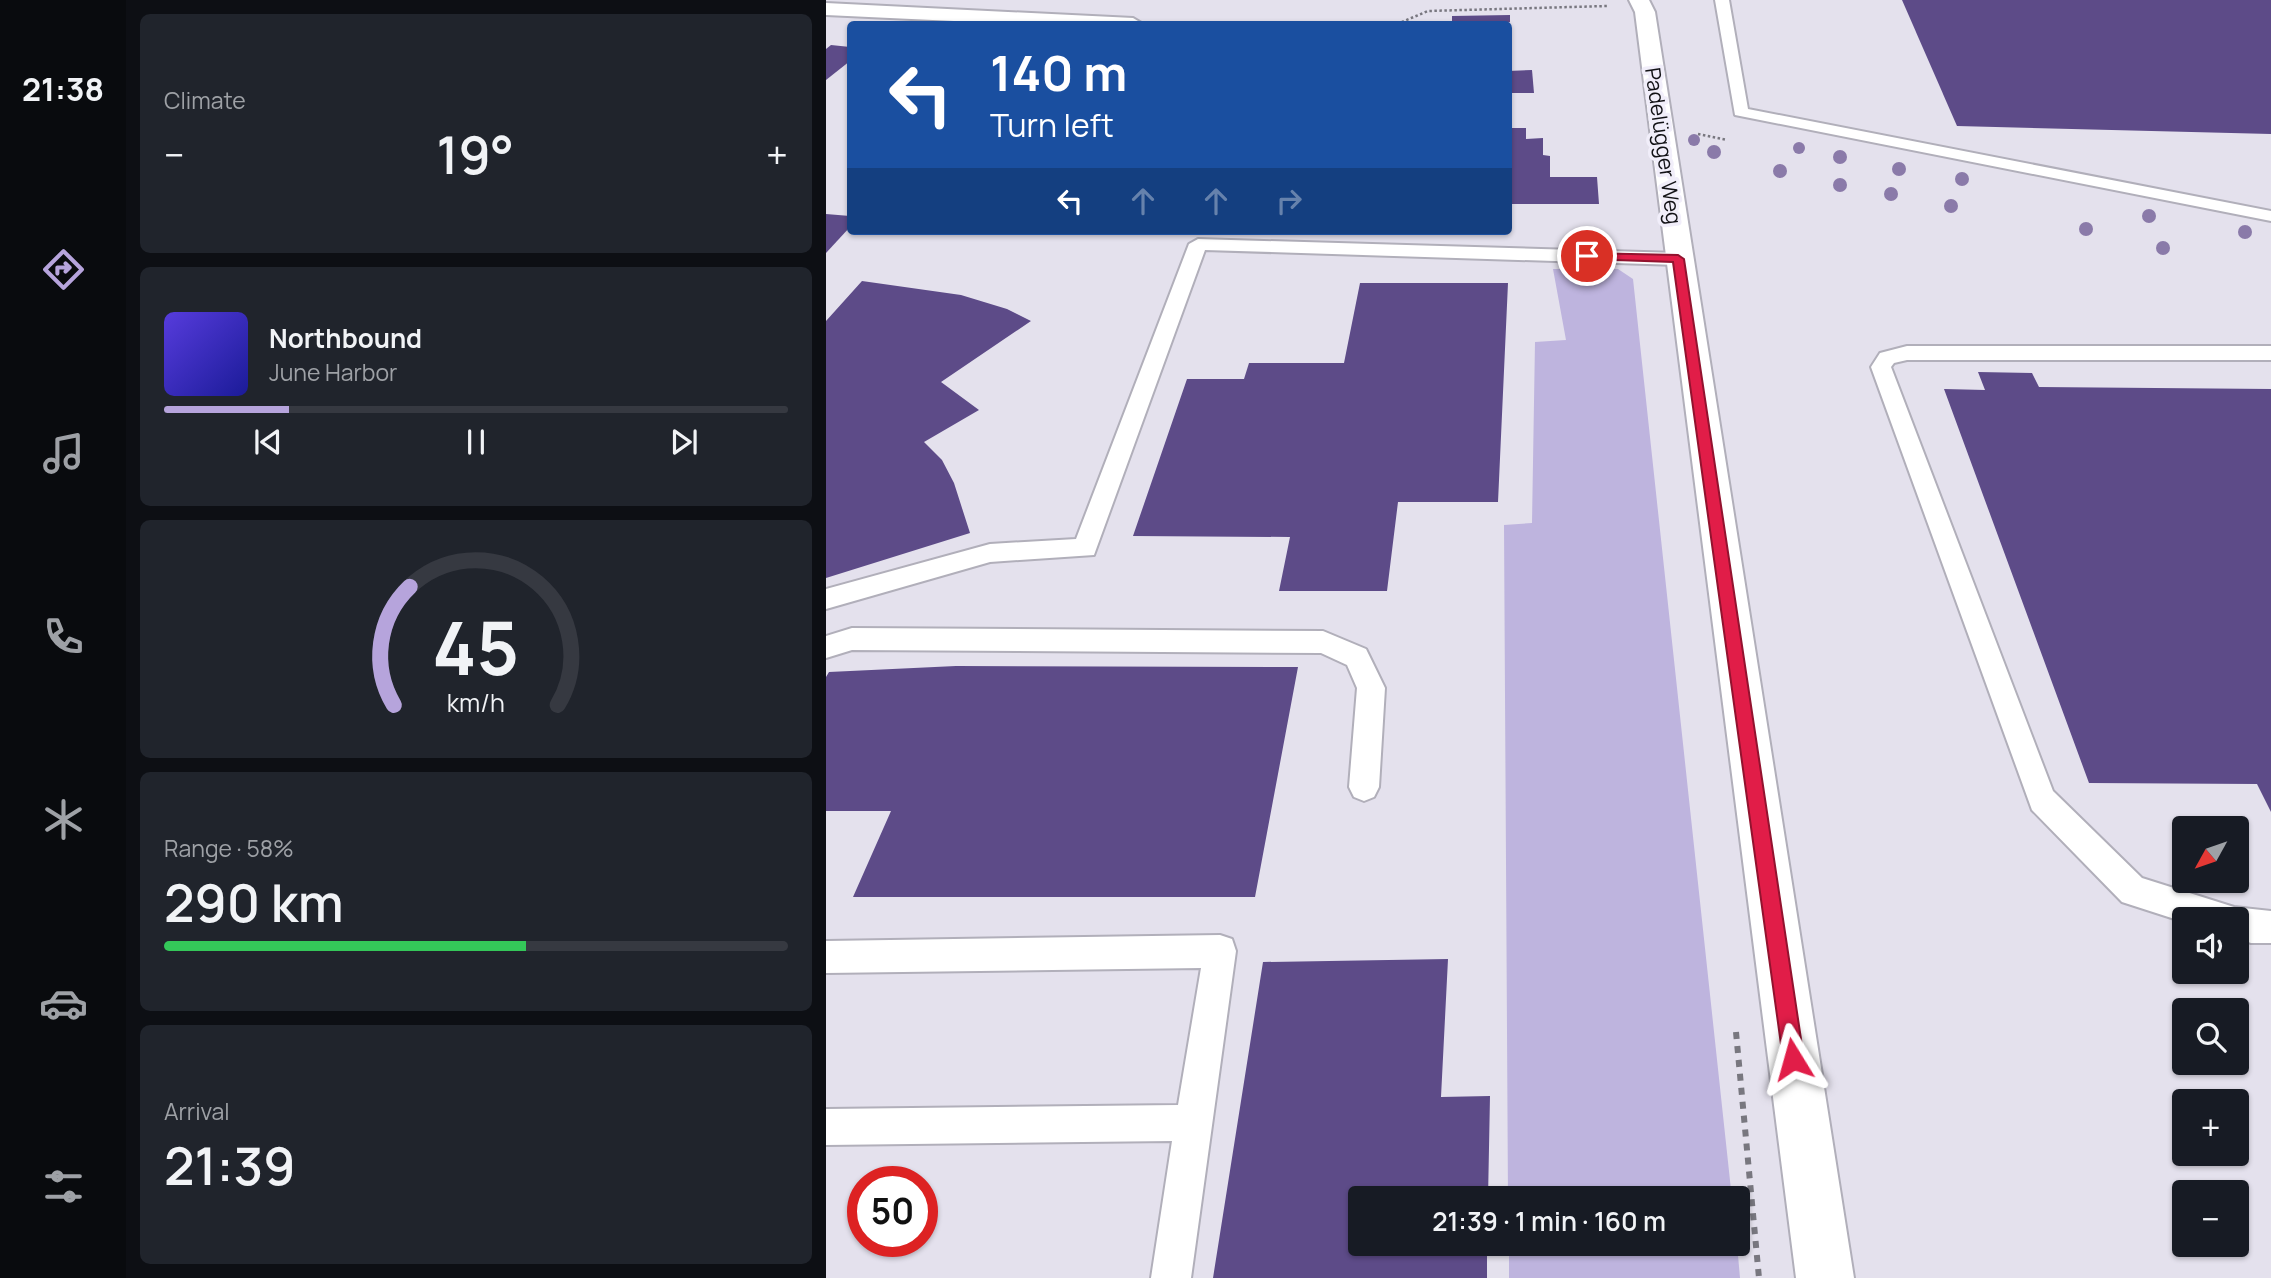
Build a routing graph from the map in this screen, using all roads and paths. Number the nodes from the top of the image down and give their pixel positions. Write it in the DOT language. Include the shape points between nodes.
graph roads {
  1 [pos="1723,0"];
  2 [pos="1644,4"];
  3 [pos="1608,6"];
  4 [pos="826,9"];
  5 [pos="1072,21"];
  6 [pos="1404,21"];
  7 [pos="2271,216"];
  8 [pos="1678,259"];
  9 [pos="2271,353"];
  10 [pos="826,599"];
  11 [pos="826,647"];
  12 [pos="1364,787"];
  13 [pos="2186,907"];
  14 [pos="2249,926"];
  15 [pos="2271,927"];
  16 [pos="826,957"];
  17 [pos="1193,1123"];
  18 [pos="826,1127"];
  19 [pos="1171,1278"];
  20 [pos="1825,1278"];
  1 -- 7 [label="lane" via="1741,112"];
  2 -- 8 [label="main road, Padelügger Weg"];
  3 -- 6 [label="path" via="1428,11"];
  4 -- 5 [label="main road"];
  8 -- 10 [label="lane" via="1198,244 1085,548 990,553"];
  8 -- 20 [label="main road, Padelügger Weg"];
  9 -- 13 [label="lane" via="1907,353 1887,358 1881,367 2042,800 2133,891"];
  11 -- 12 [label="lane" via="852,639 1323,642 1357,657 1371,688"];
  14 -- 15 [label="lane"];
  16 -- 17 [label="lane" via="1220,951"];
  17 -- 18 [label="lane"];
  17 -- 19 [label="lane"];
}
